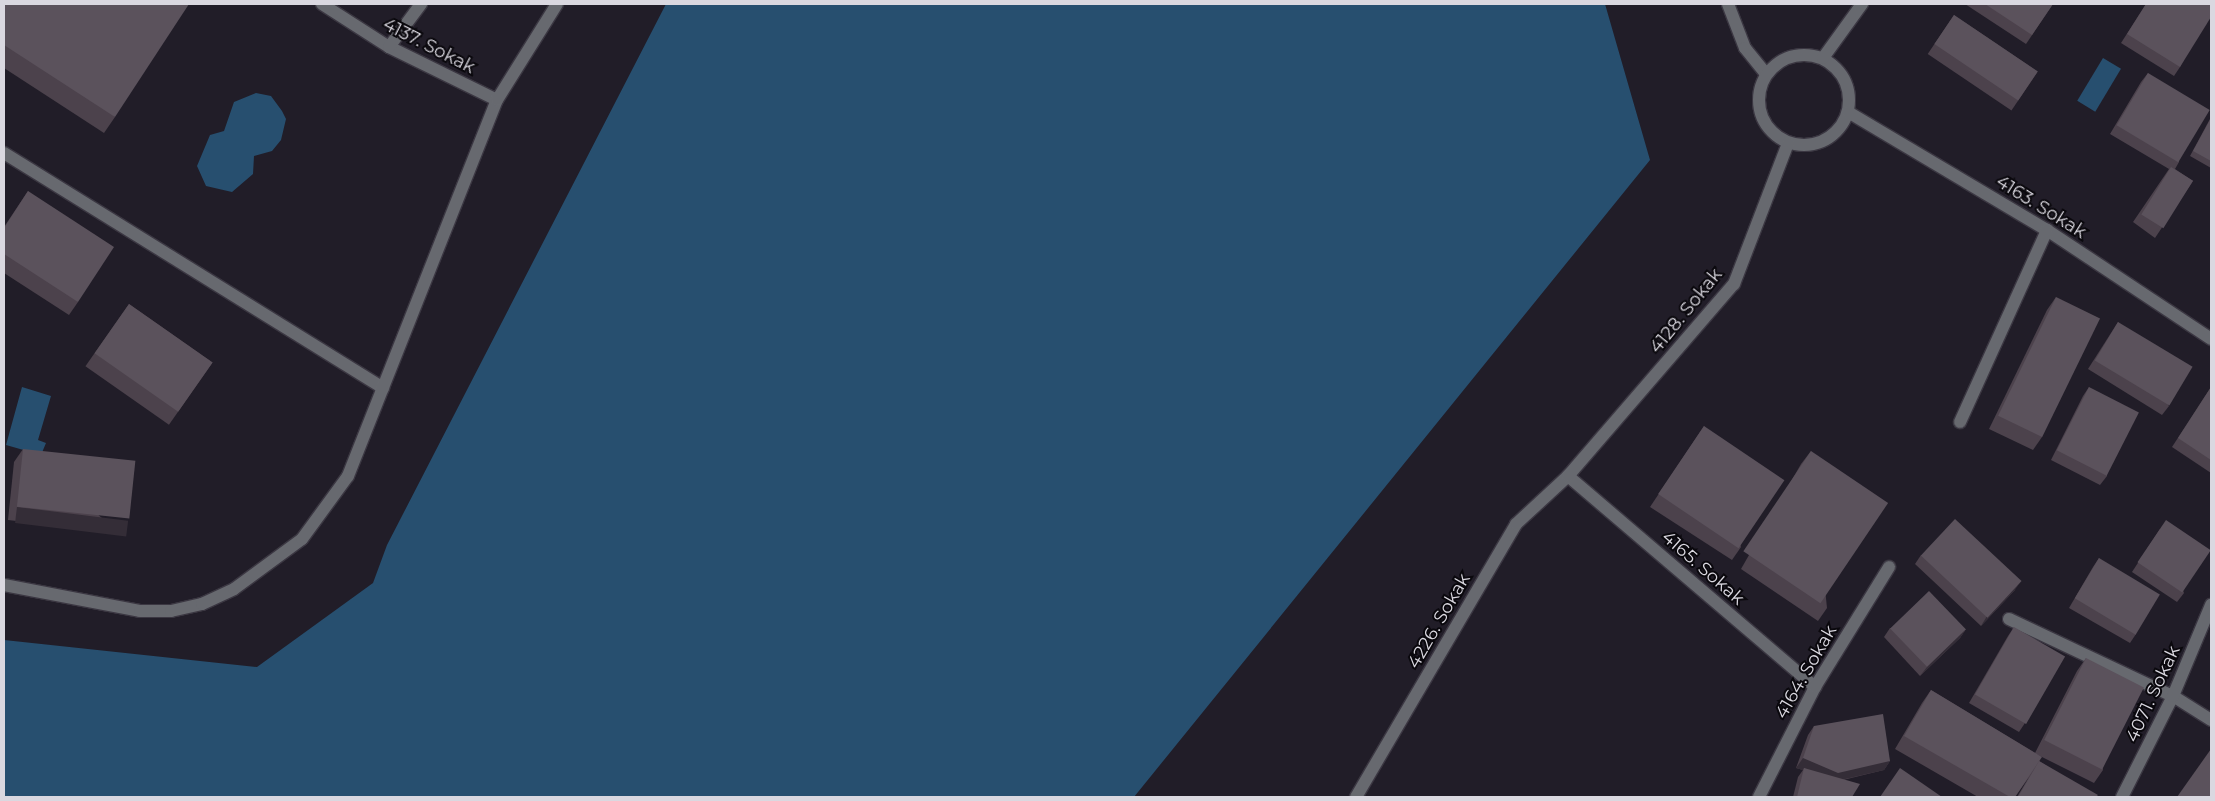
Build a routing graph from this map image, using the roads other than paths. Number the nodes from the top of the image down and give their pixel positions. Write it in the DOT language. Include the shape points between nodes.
graph roads {
  1 [pos="322,4"];
  2 [pos="421,4"];
  3 [pos="557,4"];
  4 [pos="1728,4"];
  5 [pos="1862,4"];
  6 [pos="390,47"];
  7 [pos="1823,58"];
  8 [pos="1766,74"];
  9 [pos="497,100"];
  10 [pos="1848,112"];
  11 [pos="1788,143"];
  12 [pos="4,153"];
  13 [pos="2047,230"];
  14 [pos="2211,339"];
  15 [pos="383,388"];
  16 [pos="1960,422"];
  17 [pos="1568,476"];
  18 [pos="1889,567"];
  19 [pos="4,585"];
  20 [pos="2211,605"];
  21 [pos="2009,619"];
  22 [pos="1815,687"];
  23 [pos="2173,696"];
  24 [pos="2211,720"];
  25 [pos="1356,797"];
  26 [pos="1759,797"];
  27 [pos="2122,797"];
  1 -- 6 [label="street, 4137. Sokak"];
  2 -- 6 [label="street"];
  3 -- 9 [label="street"];
  4 -- 8 [label="street" via="1745,48"];
  5 -- 7 [label="street"];
  6 -- 9 [label="street, 4137. Sokak"];
  7 -- 8 [label="street" via="1792,56"];
  7 -- 10 [label="street" via="1845,80"];
  8 -- 11 [label="street" via="1758,99 1760,113 1776,136"];
  9 -- 15 [label="street"];
  10 -- 11 [label="street" via="1830,137 1816,144"];
  10 -- 13 [label="street, 4163. Sokak"];
  11 -- 17 [label="street, 4128. Sokak" via="1734,284"];
  12 -- 15 [label="street"];
  13 -- 14 [label="street, 4163. Sokak"];
  13 -- 16 [label="street"];
  15 -- 19 [label="street" via="348,476 328,509 302,540 234,589 202,604 140,611"];
  17 -- 22 [label="street, 4165. Sokak"];
  17 -- 25 [label="street, 4226. Sokak" via="1516,524"];
  18 -- 22 [label="street, 4164. Sokak"];
  20 -- 23 [label="street, 4071. Sokak"];
  21 -- 23 [label="street"];
  22 -- 26 [label="street, 4164. Sokak"];
  23 -- 24 [label="street"];
  23 -- 27 [label="street, 4071. Sokak"];
}
